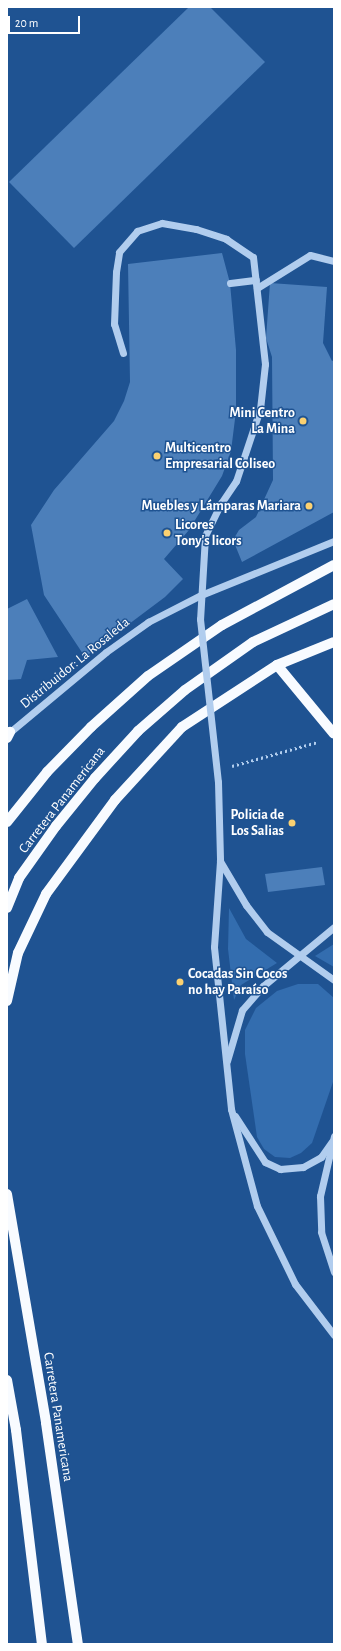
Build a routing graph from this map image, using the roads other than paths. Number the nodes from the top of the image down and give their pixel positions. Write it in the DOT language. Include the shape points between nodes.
graph roads {
  1 [pos="334,261"];
  2 [pos="256,280"];
  3 [pos="230,283"];
  4 [pos="257,288"];
  5 [pos="123,353"];
  6 [pos="334,541"];
  7 [pos="334,565"];
  8 [pos="201,595"];
  9 [pos="334,604"];
  10 [pos="334,642"];
  11 [pos="277,665"];
  12 [pos="8,733"];
  13 [pos="334,734"];
  14 [pos="7,822"];
  15 [pos="220,861"];
  16 [pos="7,908"];
  17 [pos="334,927"];
  18 [pos="301,956"];
  19 [pos="334,980"];
  20 [pos="7,1001"];
  21 [pos="225,1066"];
  22 [pos="231,1109"];
  23 [pos="333,1138"];
  24 [pos="7,1194"];
  25 [pos="334,1272"];
  26 [pos="334,1335"];
  27 [pos="7,1380"];
  28 [pos="42,1644"];
  29 [pos="78,1644"];
  1 -- 4 [label="street" via="310,255"];
  2 -- 3 [label="street"];
  2 -- 4 [label="street"];
  2 -- 5 [label="street" via="253,257 226,239 196,228 162,223 137,230 119,252 116,272 114,324"];
  4 -- 8 [label="street" via="265,364 260,409 236,480 205,536"];
  6 -- 8 [label="street, Distribuidor: La Rosaleda"];
  7 -- 14 [label="main road, Carretera Panamericana" via="222,626 148,676 91,727 47,772"];
  8 -- 12 [label="street, Distribuidor: La Rosaleda" via="148,622 106,652"];
  8 -- 15 [label="street, bridge" via="200,619 218,782"];
  9 -- 16 [label="main road, Carretera Panamericana" via="254,642 185,690 138,731 56,826 19,878"];
  10 -- 11 [label="main road"];
  11 -- 13 [label="main road"];
  11 -- 20 [label="main road" via="182,727 115,800 46,894 18,953"];
  15 -- 18 [label="street" via="246,905 267,932"];
  15 -- 21 [label="street" via="214,946"];
  17 -- 18 [label="street"];
  18 -- 19 [label="street"];
  18 -- 21 [label="street" via="263,986 242,1010"];
  21 -- 22 [label="street"];
  22 -- 23 [label="street" via="265,1162 280,1169 303,1167 321,1157"];
  22 -- 26 [label="street" via="257,1206 295,1284"];
  23 -- 25 [label="street" via="320,1196 322,1232"];
  24 -- 29 [label="main road, Carretera Panamericana" via="46,1423"];
  27 -- 28 [label="main road" via="16,1430"];
}
